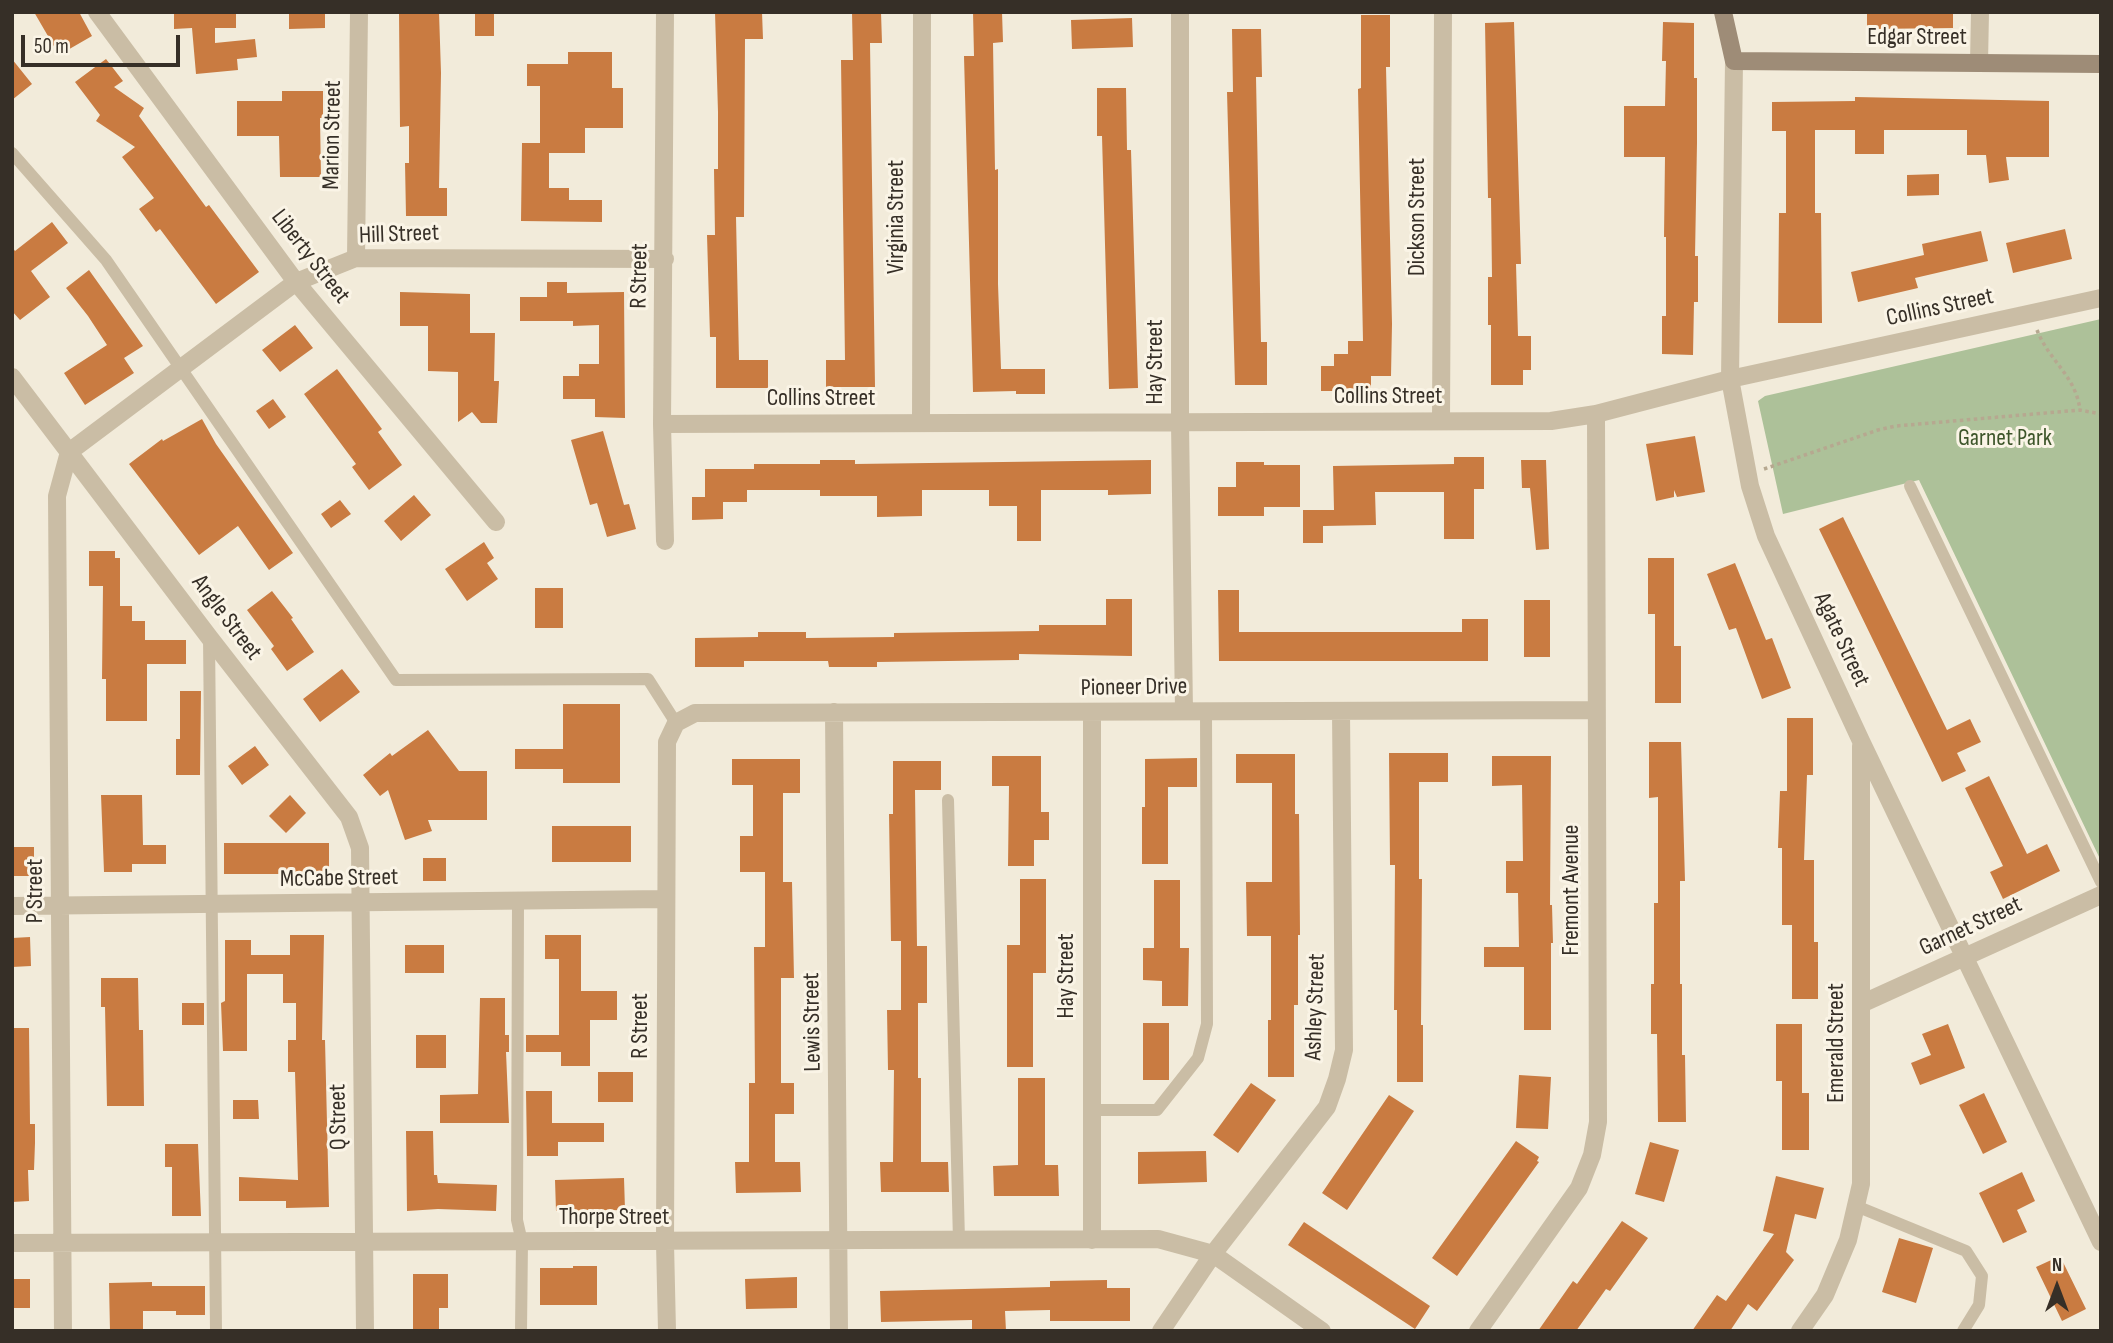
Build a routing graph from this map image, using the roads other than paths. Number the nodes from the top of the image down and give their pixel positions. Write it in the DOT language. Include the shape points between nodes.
graph roads {
  1 [pos="97,12"];
  2 [pos="359,12"];
  3 [pos="665,12"];
  4 [pos="922,12"];
  5 [pos="1180,12"];
  6 [pos="1443,12"];
  7 [pos="1723,12"];
  8 [pos="1980,12"];
  9 [pos="1734,61"];
  10 [pos="1979,63"];
  11 [pos="2101,64"];
  12 [pos="12,153"];
  13 [pos="356,258"];
  14 [pos="665,259"];
  15 [pos="296,282"];
  16 [pos="2101,298"];
  17 [pos="181,368"];
  18 [pos="12,377"];
  19 [pos="1730,379"];
  20 [pos="1596,414"];
  21 [pos="1441,421"];
  22 [pos="1181,422"];
  23 [pos="921,423"];
  24 [pos="662,424"];
  25 [pos="69,452"];
  26 [pos="1910,486"];
  27 [pos="496,522"];
  28 [pos="665,541"];
  29 [pos="209,637"];
  30 [pos="1596,710"];
  31 [pos="1184,711"];
  32 [pos="1206,711"];
  33 [pos="1341,711"];
  34 [pos="834,712"];
  35 [pos="1091,713"];
  36 [pos="676,723"];
  37 [pos="1861,741"];
  38 [pos="948,800"];
  39 [pos="2101,883"];
  40 [pos="2101,895"];
  41 [pos="666,899"];
  42 [pos="518,901"];
  43 [pos="361,903"];
  44 [pos="211,904"];
  45 [pos="61,905"];
  46 [pos="12,906"];
  47 [pos="1964,957"];
  48 [pos="1861,1004"];
  49 [pos="1092,1110"];
  50 [pos="1856,1206"];
  51 [pos="1092,1240"];
  52 [pos="364,1241"];
  53 [pos="958,1241"];
  54 [pos="2101,1241"];
  55 [pos="215,1242"];
  56 [pos="522,1242"];
  57 [pos="839,1242"];
  58 [pos="12,1243"];
  59 [pos="62,1243"];
  60 [pos="665,1243"];
  61 [pos="1213,1254"];
  62 [pos="63,1331"];
  63 [pos="216,1331"];
  64 [pos="365,1331"];
  65 [pos="521,1331"];
  66 [pos="667,1331"];
  67 [pos="839,1331"];
  68 [pos="1161,1331"];
  69 [pos="1322,1331"];
  70 [pos="1478,1331"];
  71 [pos="1800,1331"];
  72 [pos="1963,1331"];
  1 -- 15 [label="street, Liberty Street"];
  2 -- 13 [label="street, Marion Street"];
  3 -- 14 [label="street, R Street"];
  4 -- 23 [label="street, Virginia Street"];
  5 -- 22 [label="street, Hay Street"];
  6 -- 21 [label="street, Dickson Street"];
  7 -- 9 [label="street, Agate Street"];
  8 -- 10 [label="street"];
  9 -- 10 [label="street, Edgar Street"];
  9 -- 19 [label="street, Agate Street"];
  10 -- 11 [label="street, Edgar Street"];
  12 -- 17 [label="lane" via="106,260"];
  13 -- 14 [label="street, Hill Street"];
  13 -- 15 [label="street, Hill Street"];
  14 -- 24 [label="street, R Street"];
  15 -- 17 [label="street, Hill Street"];
  15 -- 27 [label="street, Liberty Street"];
  16 -- 19 [label="street, Collins Street"];
  17 -- 25 [label="street, Hill Street"];
  17 -- 36 [label="lane" via="396,680 648,679"];
  18 -- 25 [label="street, Angle Street"];
  19 -- 20 [label="street, Collins Street"];
  19 -- 37 [label="street, Agate Street" via="1766,536"];
  20 -- 21 [label="street, Collins Street" via="1550,421"];
  20 -- 30 [label="street, Fremont Avenue"];
  21 -- 22 [label="street, Collins Street"];
  22 -- 23 [label="street, Collins Street"];
  22 -- 31 [label="street, Hay Street"];
  23 -- 24 [label="street, Collins Street"];
  24 -- 28 [label="street, R Street"];
  25 -- 29 [label="street, Angle Street"];
  25 -- 45 [label="street, P Street" via="57,496"];
  26 -- 39 [label="lane"];
  29 -- 43 [label="street, Angle Street" via="349,817 360,848"];
  29 -- 44 [label="lane"];
  30 -- 33 [label="street, Pioneer Drive"];
  30 -- 70 [label="street, Fremont Avenue" via="1598,1122 1592,1155 1579,1188"];
  31 -- 32 [label="street, Pioneer Drive"];
  31 -- 35 [label="street, Pioneer Drive"];
  32 -- 33 [label="street, Pioneer Drive"];
  32 -- 49 [label="lane" via="1207,1024 1198,1058 1157,1110"];
  33 -- 61 [label="street, Ashley Street" via="1344,1050 1340,1069 1327,1107"];
  34 -- 35 [label="street, Pioneer Drive"];
  34 -- 36 [label="street, Pioneer Drive" via="695,713"];
  34 -- 57 [label="street, Lewis Street"];
  35 -- 49 [label="street, Hay Street"];
  36 -- 41 [label="street, R Street" via="667,742"];
  37 -- 47 [label="street, Agate Street"];
  37 -- 48 [label="street, Emerald Street"];
  38 -- 53 [label="lane"];
  40 -- 47 [label="street, Garnet Street"];
  41 -- 42 [label="street, McCabe Street"];
  41 -- 60 [label="street, R Street"];
  42 -- 43 [label="street, McCabe Street"];
  42 -- 56 [label="lane" via="517,1220"];
  43 -- 44 [label="street, McCabe Street"];
  43 -- 52 [label="street, Q Street"];
  44 -- 45 [label="street, McCabe Street"];
  44 -- 55 [label="lane"];
  45 -- 46 [label="street, McCabe Street"];
  45 -- 59 [label="street, P Street"];
  47 -- 48 [label="street, Garnet Street"];
  47 -- 54 [label="street, Agate Street"];
  48 -- 50 [label="street, Emerald Street" via="1861,1184"];
  49 -- 51 [label="street, Hay Street"];
  50 -- 71 [label="street, Emerald Street" via="1848,1240 1825,1295"];
  50 -- 72 [label="lane" via="1966,1251 1982,1276 1979,1305"];
  51 -- 53 [label="street, Thorpe Street"];
  51 -- 61 [label="street, Thorpe Street" via="1158,1239"];
  52 -- 55 [label="street, Thorpe Street"];
  52 -- 56 [label="street, Thorpe Street"];
  52 -- 64 [label="street, Q Street"];
  53 -- 57 [label="street, Thorpe Street"];
  55 -- 59 [label="street, Thorpe Street"];
  55 -- 63 [label="lane"];
  56 -- 60 [label="street, Thorpe Street"];
  56 -- 65 [label="lane"];
  57 -- 60 [label="street, Thorpe Street"];
  57 -- 67 [label="street, Lewis Street"];
  58 -- 59 [label="street, Thorpe Street"];
  59 -- 62 [label="street, P Street"];
  60 -- 66 [label="street, R Street"];
  61 -- 68 [label="street, Ashley Street"];
  61 -- 69 [label="street, Thorpe Street"];
}
